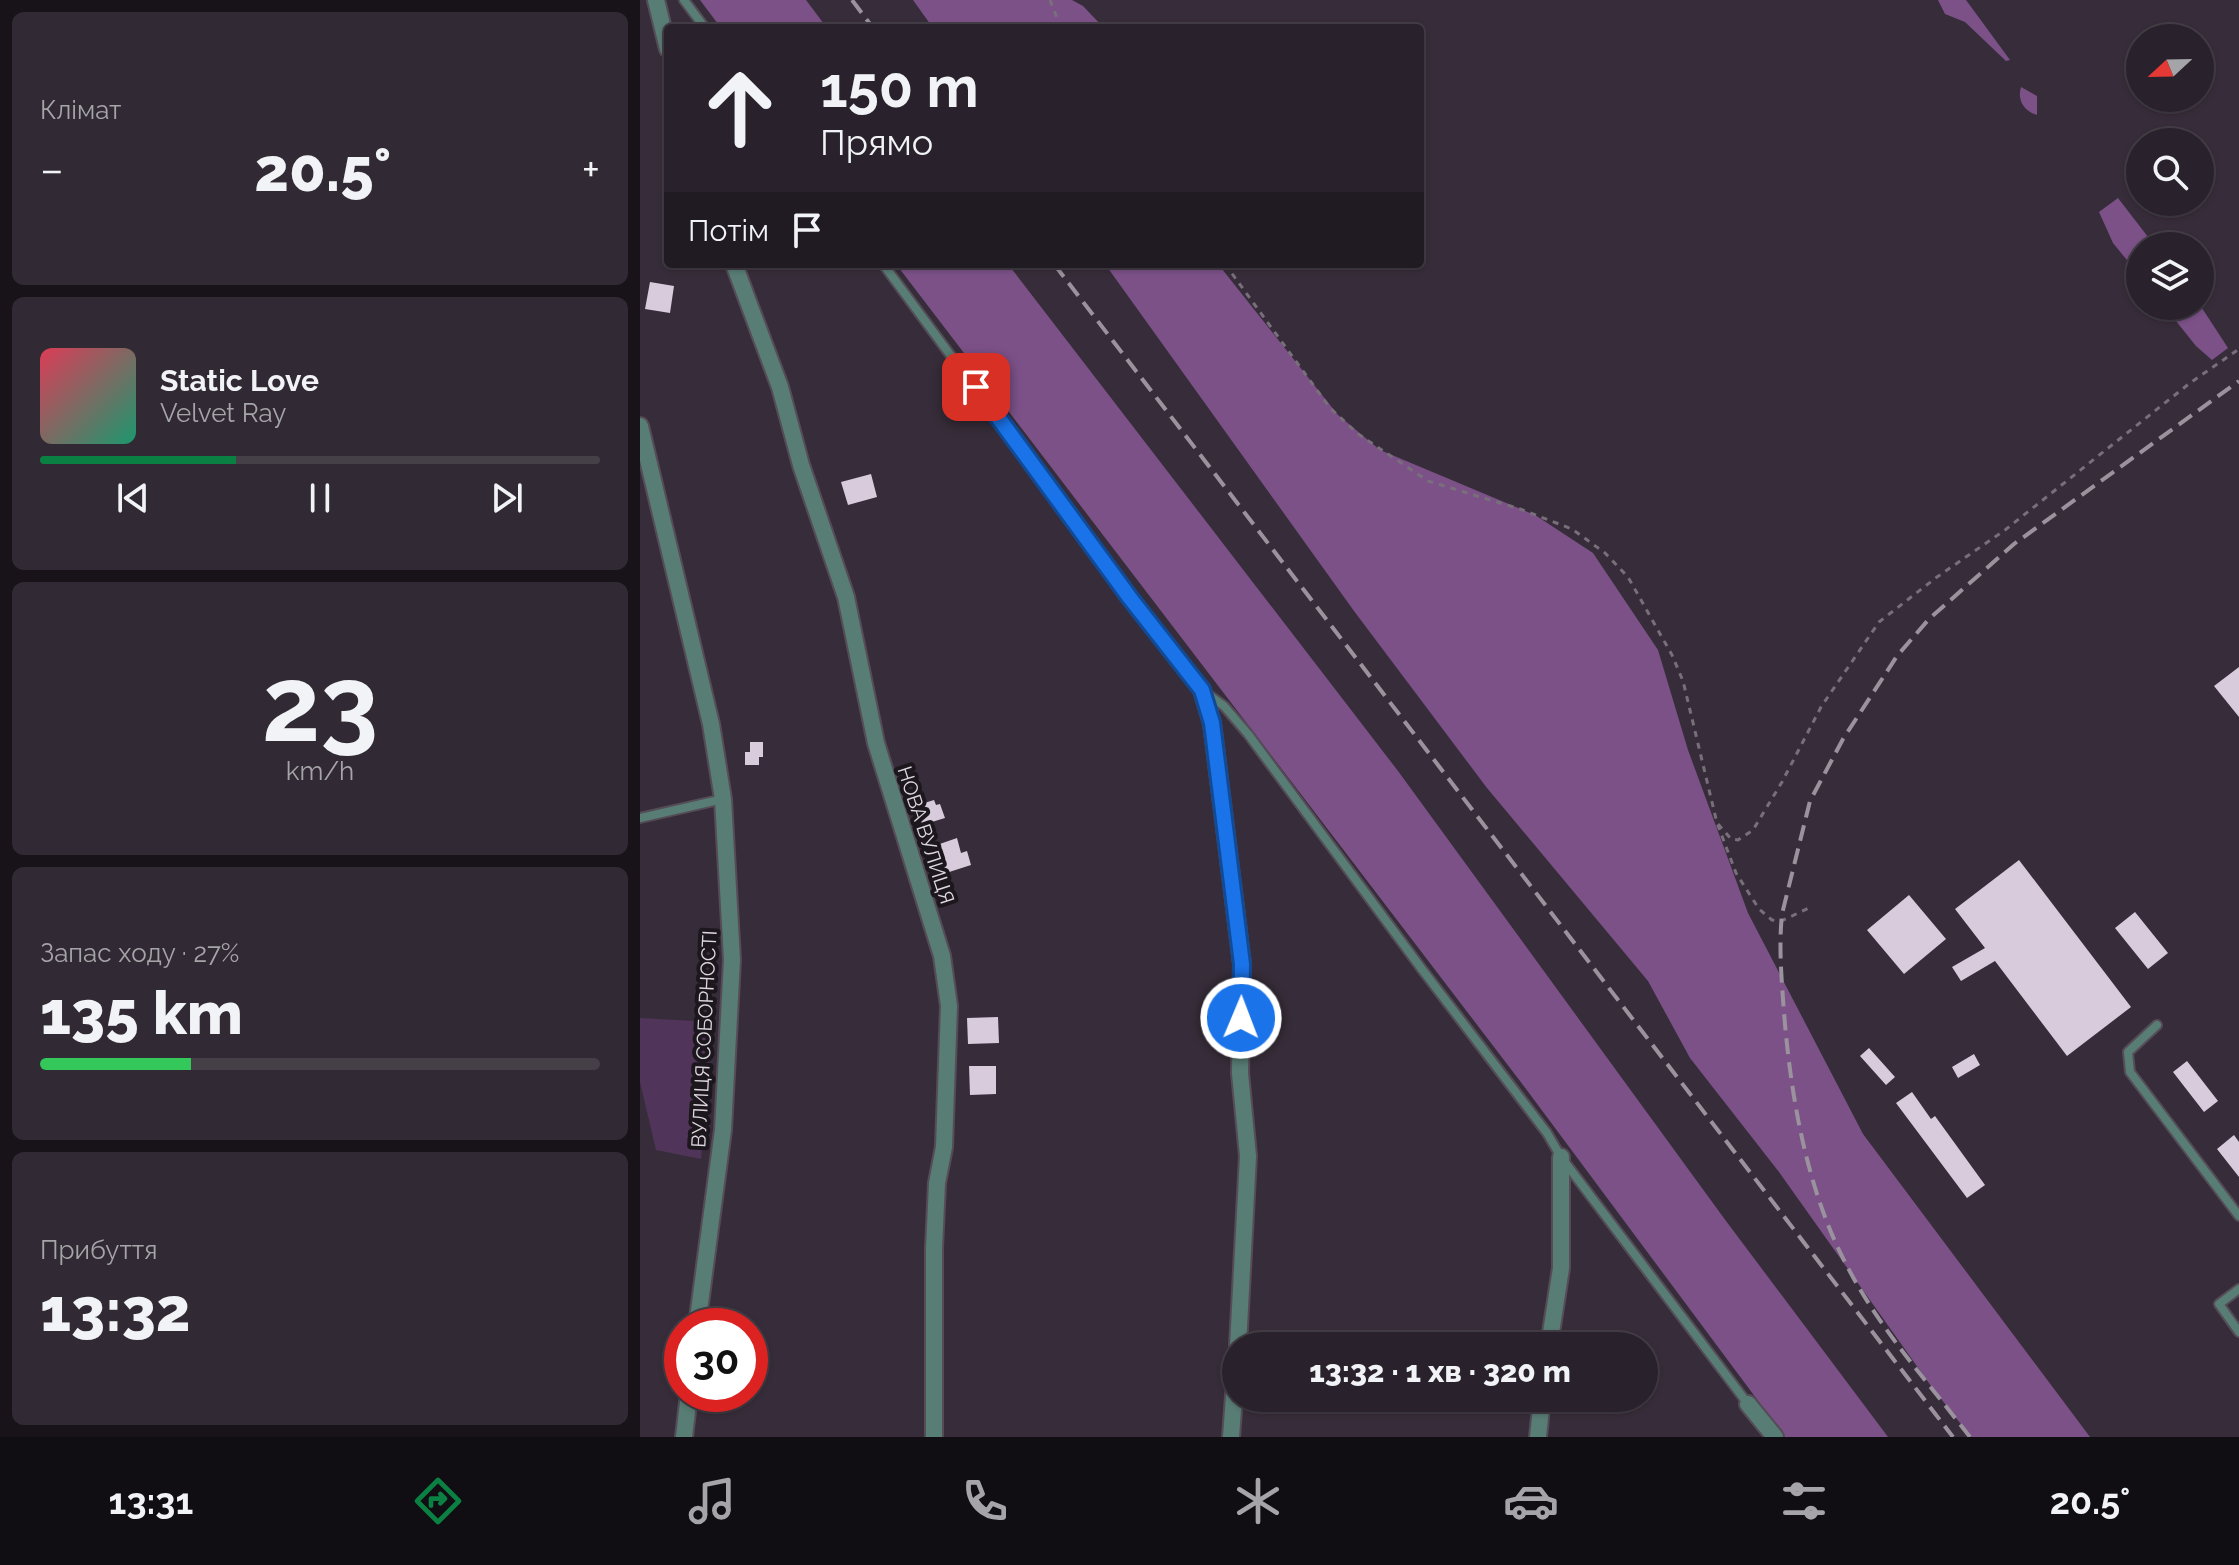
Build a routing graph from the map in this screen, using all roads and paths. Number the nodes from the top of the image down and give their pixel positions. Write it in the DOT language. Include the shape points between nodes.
graph roads {
  1 [pos="684,0"];
  2 [pos="1050,0"];
  3 [pos="655,1"];
  4 [pos="702,24"];
  5 [pos="1059,24"];
  6 [pos="664,34"];
  7 [pos="735,268"];
  8 [pos="886,268"];
  9 [pos="1228,268"];
  10 [pos="2239,349"];
  11 [pos="640,426"];
  12 [pos="1202,690"];
  13 [pos="723,799"];
  14 [pos="640,818"];
  15 [pos="1717,823"];
  16 [pos="1809,908"];
  17 [pos="2157,1025"];
  18 [pos="1561,1157"];
  19 [pos="2239,1216"];
  20 [pos="2239,1289"];
  21 [pos="699,1308"];
  22 [pos="1239,1332"];
  23 [pos="1551,1332"];
  24 [pos="2239,1332"];
  25 [pos="1748,1404"];
  26 [pos="687,1412"];
  27 [pos="1233,1412"];
  28 [pos="1541,1412"];
  29 [pos="684,1437"];
  30 [pos="934,1437"];
  31 [pos="1231,1437"];
  32 [pos="1538,1437"];
  33 [pos="1775,1437"];
  1 -- 4 [label="lane"];
  2 -- 5 [label="path"];
  3 -- 6 [label="street"];
  7 -- 30 [label="street, НОВА ВУЛИЦЯ" via="780,387 846,597 876,743 942,956 948,1019 934,1248"];
  8 -- 12 [label="lane"];
  9 -- 15 [label="path" via="1330,408 1358,434 1428,481 1572,529 1628,577 1683,681"];
  10 -- 15 [label="path" via="1879,622 1821,707 1753,830 1731,839"];
  11 -- 13 [label="street, ВУЛИЦЯ СОБОРНОСТІ" via="711,724"];
  12 -- 18 [label="lane" via="1248,734"];
  12 -- 22 [label="street" via="1212,723 1242,964 1240,1073 1248,1156"];
  13 -- 14 [label="lane"];
  13 -- 21 [label="street, ВУЛИЦЯ СОБОРНОСТІ" via="732,960 723,1130"];
  15 -- 16 [label="path" via="1736,873 1759,909 1781,921"];
  17 -- 19 [label="lane" via="2128,1052 2130,1072"];
  18 -- 23 [label="street" via="1561,1268"];
  18 -- 25 [label="lane"];
  20 -- 24 [label="lane" via="2219,1304"];
  25 -- 33 [label="street"];
  26 -- 29 [label="street"];
  27 -- 31 [label="street"];
  28 -- 32 [label="street"];
}
